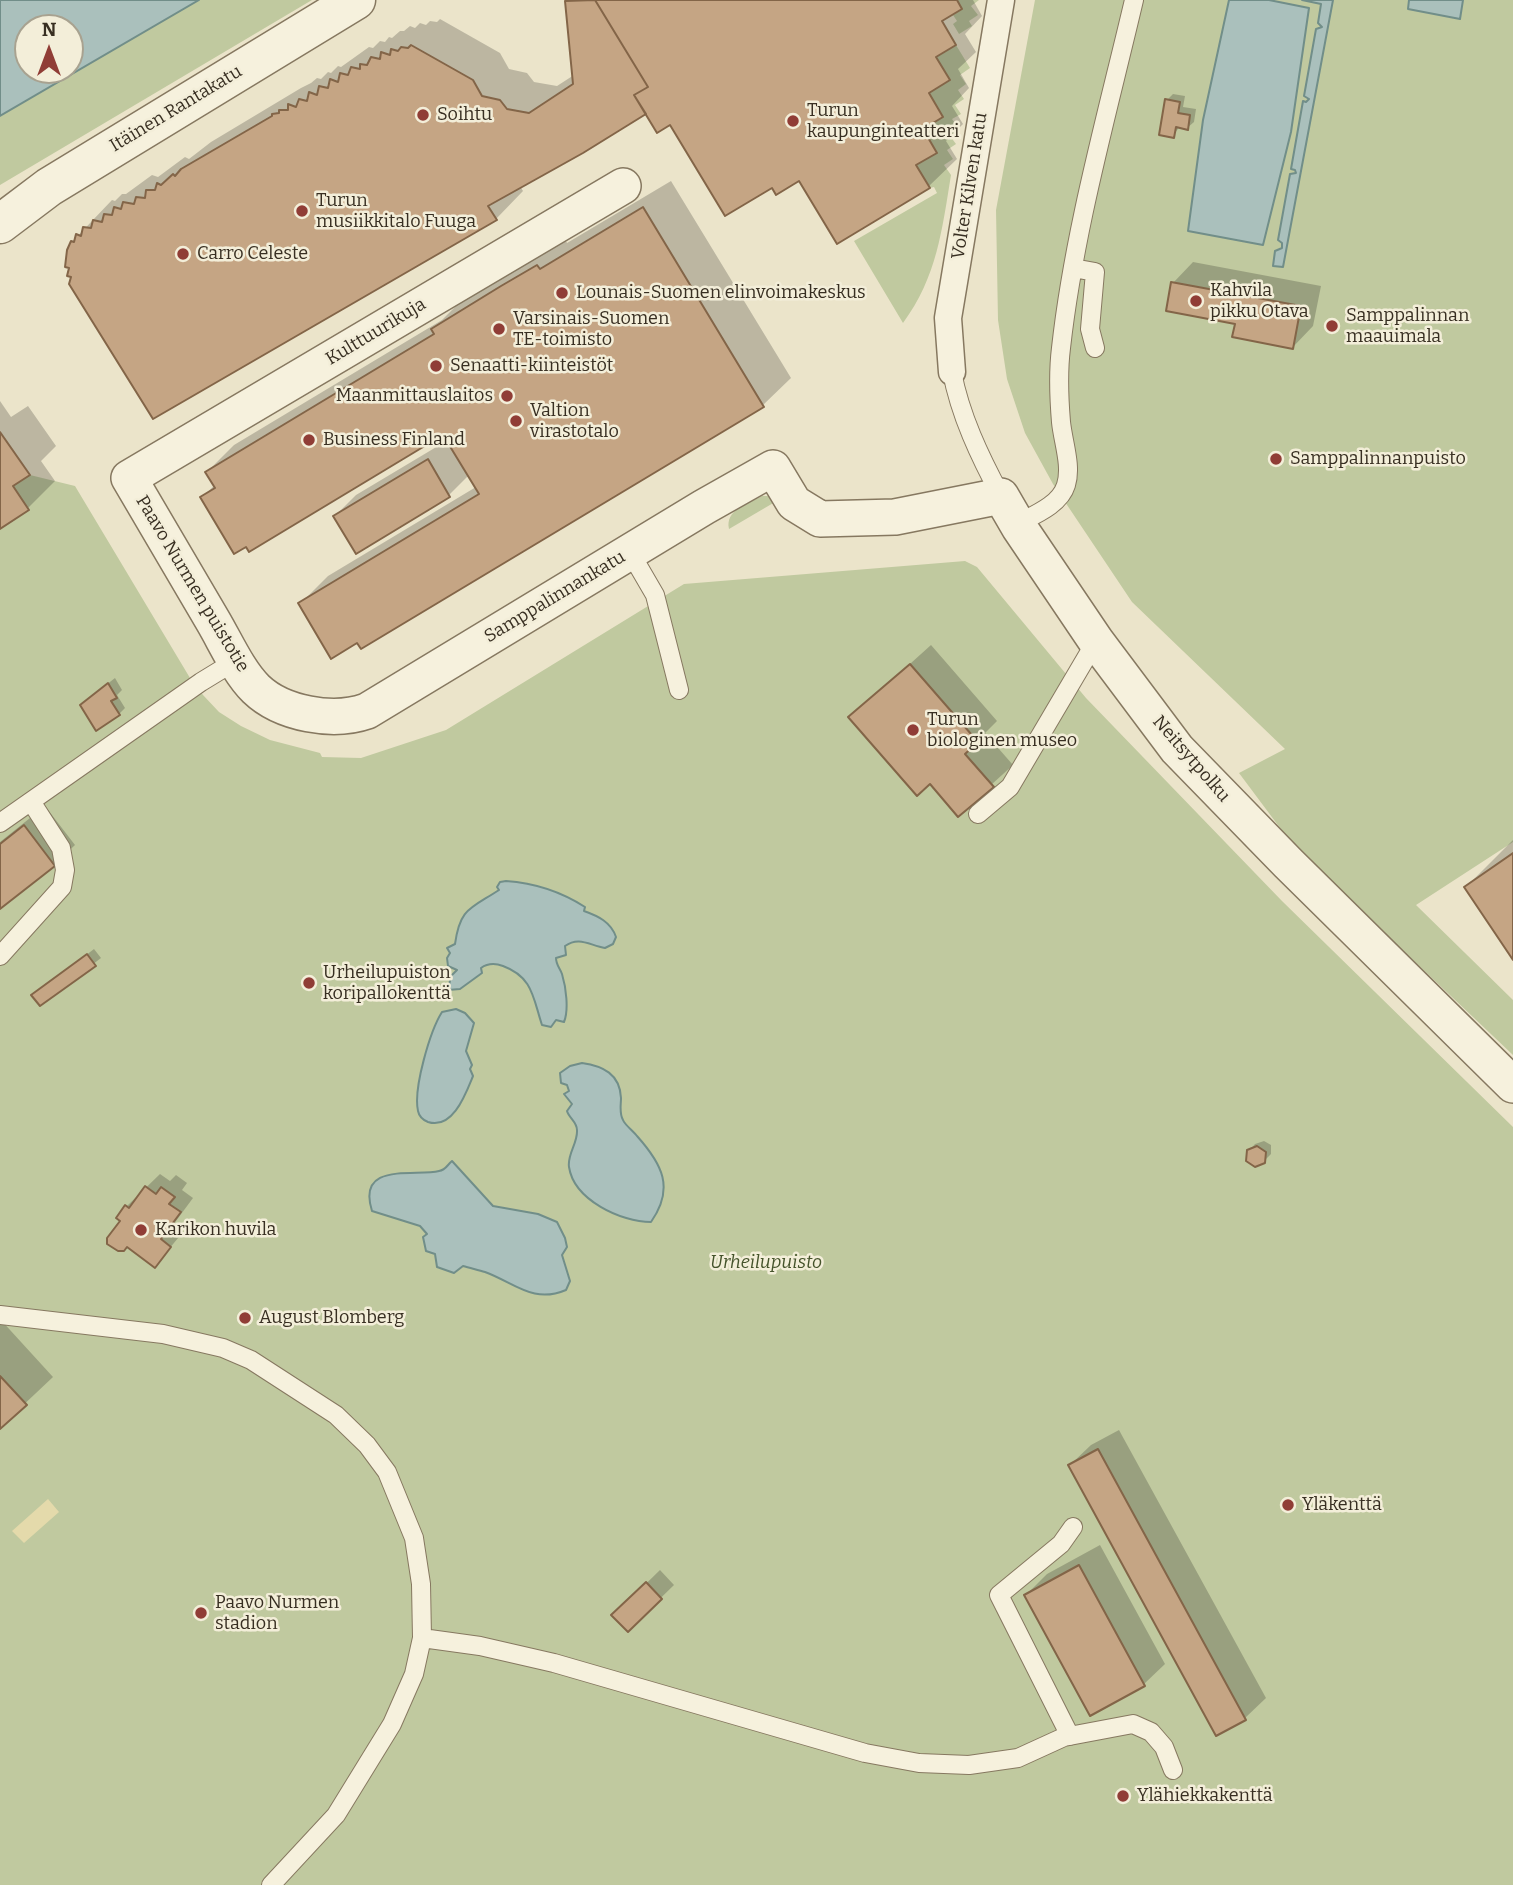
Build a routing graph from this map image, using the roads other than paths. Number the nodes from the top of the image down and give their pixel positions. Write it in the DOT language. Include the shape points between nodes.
graph roads {
  1 [pos="356,0"];
  2 [pos="1001,0"];
  3 [pos="1134,0"];
  4 [pos="623,186"];
  5 [pos="0,224"];
  6 [pos="1073,268"];
  7 [pos="1095,348"];
  8 [pos="952,372"];
  9 [pos="129,478"];
  10 [pos="1009,510"];
  11 [pos="630,552"];
  12 [pos="1096,641"];
  13 [pos="237,660"];
  14 [pos="679,690"];
  15 [pos="334,717"];
  16 [pos="32,803"];
  17 [pos="978,814"];
  18 [pos="0,823"];
  19 [pos="0,956"];
  20 [pos="1513,1085"];
  21 [pos="0,1315"];
  22 [pos="1073,1527"];
  23 [pos="422,1638"];
  24 [pos="1070,1736"];
  25 [pos="1174,1770"];
  26 [pos="271,1885"];
  1 -- 5 [label="street, Itäinen Rantakatu" via="49,187"];
  2 -- 8 [label="street, Volter Kilven katu" via="948,318"];
  3 -- 6 [label="lane"];
  4 -- 9 [label="street, Kulttuurikuja"];
  6 -- 7 [label="lane" via="1095,272 1090,330"];
  6 -- 10 [label="lane" via="1060,351 1066,486 1050,506"];
  8 -- 10 [label="lane, Neitsytpolku" via="981,460"];
  9 -- 13 [label="street, Paavo Nurmen puistotie"];
  10 -- 11 [label="street, Samppalinnankatu" via="820,519 794,503 773,468"];
  10 -- 12 [label="street, Neitsytpolku"];
  11 -- 14 [label="lane" via="655,595"];
  11 -- 15 [label="street, Samppalinnankatu" via="367,711"];
  12 -- 17 [label="lane" via="1010,787"];
  12 -- 20 [label="street, Neitsytpolku" via="1177,749"];
  13 -- 15 [label="street, Paavo Nurmen puistotie" via="257,689 273,700"];
  13 -- 16 [label="lane"];
  16 -- 18 [label="lane"];
  16 -- 19 [label="lane" via="61,848 62,887"];
  21 -- 23 [label="lane" via="163,1334 223,1348 251,1360 336,1415 387,1472 405,1513 421,1584"];
  22 -- 24 [label="lane" via="1061,1544 999,1595"];
  23 -- 24 [label="lane" via="554,1663 865,1753 919,1763 969,1765 1018,1758"];
  23 -- 26 [label="lane" via="414,1674 392,1724 360,1777 336,1815"];
  24 -- 25 [label="lane" via="1133,1724 1151,1732"];
}
